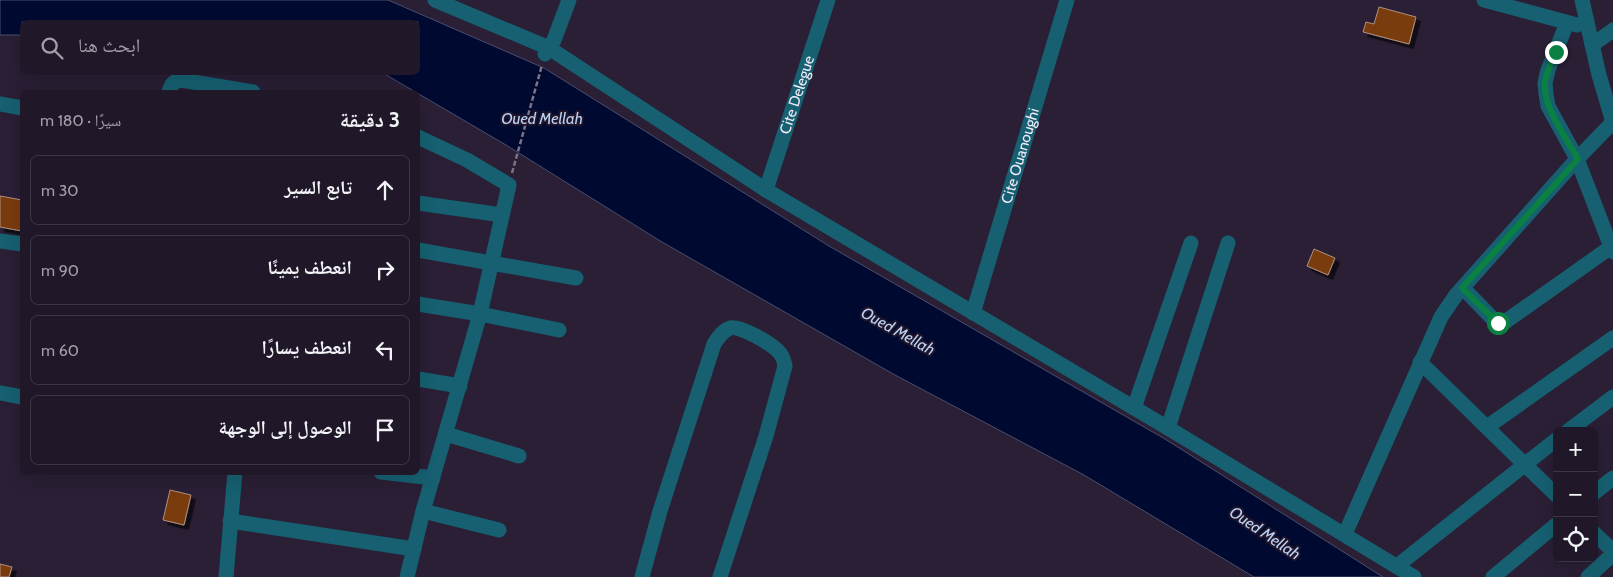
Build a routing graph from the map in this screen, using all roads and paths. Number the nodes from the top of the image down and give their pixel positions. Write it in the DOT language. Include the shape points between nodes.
graph roads {
  1 [pos="435,0"];
  2 [pos="569,0"];
  3 [pos="828,0"];
  4 [pos="1067,0"];
  5 [pos="1484,0"];
  6 [pos="1582,0"];
  7 [pos="1567,23"];
  8 [pos="1587,27"];
  9 [pos="1613,30"];
  10 [pos="1592,45"];
  11 [pos="547,51"];
  12 [pos="170,90"];
  13 [pos="241,90"];
  14 [pos="0,104"];
  15 [pos="20,108"];
  16 [pos="1613,122"];
  17 [pos="420,138"];
  18 [pos="1578,159"];
  19 [pos="510,182"];
  20 [pos="766,190"];
  21 [pos="420,203"];
  22 [pos="502,215"];
  23 [pos="0,241"];
  24 [pos="1191,242"];
  25 [pos="1228,243"];
  26 [pos="20,244"];
  27 [pos="420,250"];
  28 [pos="1612,250"];
  29 [pos="492,263"];
  30 [pos="576,278"];
  31 [pos="1462,288"];
  32 [pos="420,304"];
  33 [pos="973,313"];
  34 [pos="480,314"];
  35 [pos="559,330"];
  36 [pos="1613,338"];
  37 [pos="1420,362"];
  38 [pos="420,379"];
  39 [pos="460,386"];
  40 [pos="0,393"];
  41 [pos="20,397"];
  42 [pos="1613,397"];
  43 [pos="1134,408"];
  44 [pos="1487,427"];
  45 [pos="1573,427"];
  46 [pos="1168,428"];
  47 [pos="446,434"];
  48 [pos="1553,442"];
  49 [pos="519,456"];
  50 [pos="1524,464"];
  51 [pos="235,475"];
  52 [pos="407,475"];
  53 [pos="433,478"];
  54 [pos="1613,478"];
  55 [pos="1598,490"];
  56 [pos="1553,492"];
  57 [pos="423,511"];
  58 [pos="230,521"];
  59 [pos="1553,527"];
  60 [pos="499,530"];
  61 [pos="1344,534"];
  62 [pos="1598,537"];
  63 [pos="414,549"];
  64 [pos="1613,553"];
  65 [pos="1397,566"];
  66 [pos="226,577"];
  67 [pos="407,577"];
  68 [pos="642,577"];
  69 [pos="720,577"];
  70 [pos="1414,577"];
  71 [pos="1493,577"];
  72 [pos="1588,577"];
  1 -- 11 [label="street"];
  2 -- 11 [label="street"];
  3 -- 20 [label="street, Cite Delegue"];
  4 -- 33 [label="street, Cite Ouanoughi"];
  5 -- 7 [label="street"];
  6 -- 8 [label="street"];
  7 -- 8 [label="street"];
  7 -- 18 [label="street" via="1545,83 1548,106"];
  8 -- 10 [label="street"];
  9 -- 10 [label="street"];
  10 -- 16 [label="street"];
  11 -- 19 [label="path"];
  11 -- 20 [label="street"];
  12 -- 13 [label="street" via="172,83 181,80"];
  14 -- 15 [label="street"];
  16 -- 18 [label="street"];
  17 -- 19 [label="street"];
  18 -- 28 [label="street"];
  18 -- 31 [label="street"];
  19 -- 22 [label="street"];
  20 -- 33 [label="street"];
  21 -- 22 [label="street"];
  22 -- 29 [label="street"];
  23 -- 26 [label="street"];
  24 -- 43 [label="street"];
  25 -- 46 [label="street"];
  27 -- 29 [label="street"];
  28 -- 31 [label="street" via="1502,324"];
  29 -- 30 [label="street"];
  29 -- 34 [label="street"];
  31 -- 37 [label="street" via="1441,317"];
  32 -- 34 [label="street"];
  33 -- 43 [label="street"];
  34 -- 35 [label="street"];
  34 -- 39 [label="street"];
  36 -- 44 [label="street"];
  37 -- 44 [label="street"];
  37 -- 61 [label="street"];
  38 -- 39 [label="street"];
  39 -- 47 [label="street"];
  40 -- 41 [label="street"];
  42 -- 45 [label="street"];
  43 -- 46 [label="street"];
  44 -- 50 [label="street"];
  46 -- 61 [label="street"];
  47 -- 49 [label="street"];
  47 -- 53 [label="street"];
  48 -- 50 [label="street"];
  50 -- 56 [label="street"];
  50 -- 65 [label="street"];
  51 -- 58 [label="street"];
  52 -- 53 [label="street"];
  53 -- 57 [label="street"];
  54 -- 55 [label="street"];
  57 -- 60 [label="street"];
  57 -- 63 [label="street"];
  58 -- 63 [label="street"];
  58 -- 66 [label="street"];
  59 -- 71 [label="street"];
  61 -- 65 [label="street"];
  62 -- 64 [label="street"];
  63 -- 67 [label="street"];
  64 -- 72 [label="street"];
  65 -- 70 [label="street"];
  68 -- 69 [label="street" via="714,344 721,334 740,327 777,349 783,357 784,366 766,436"];
}
